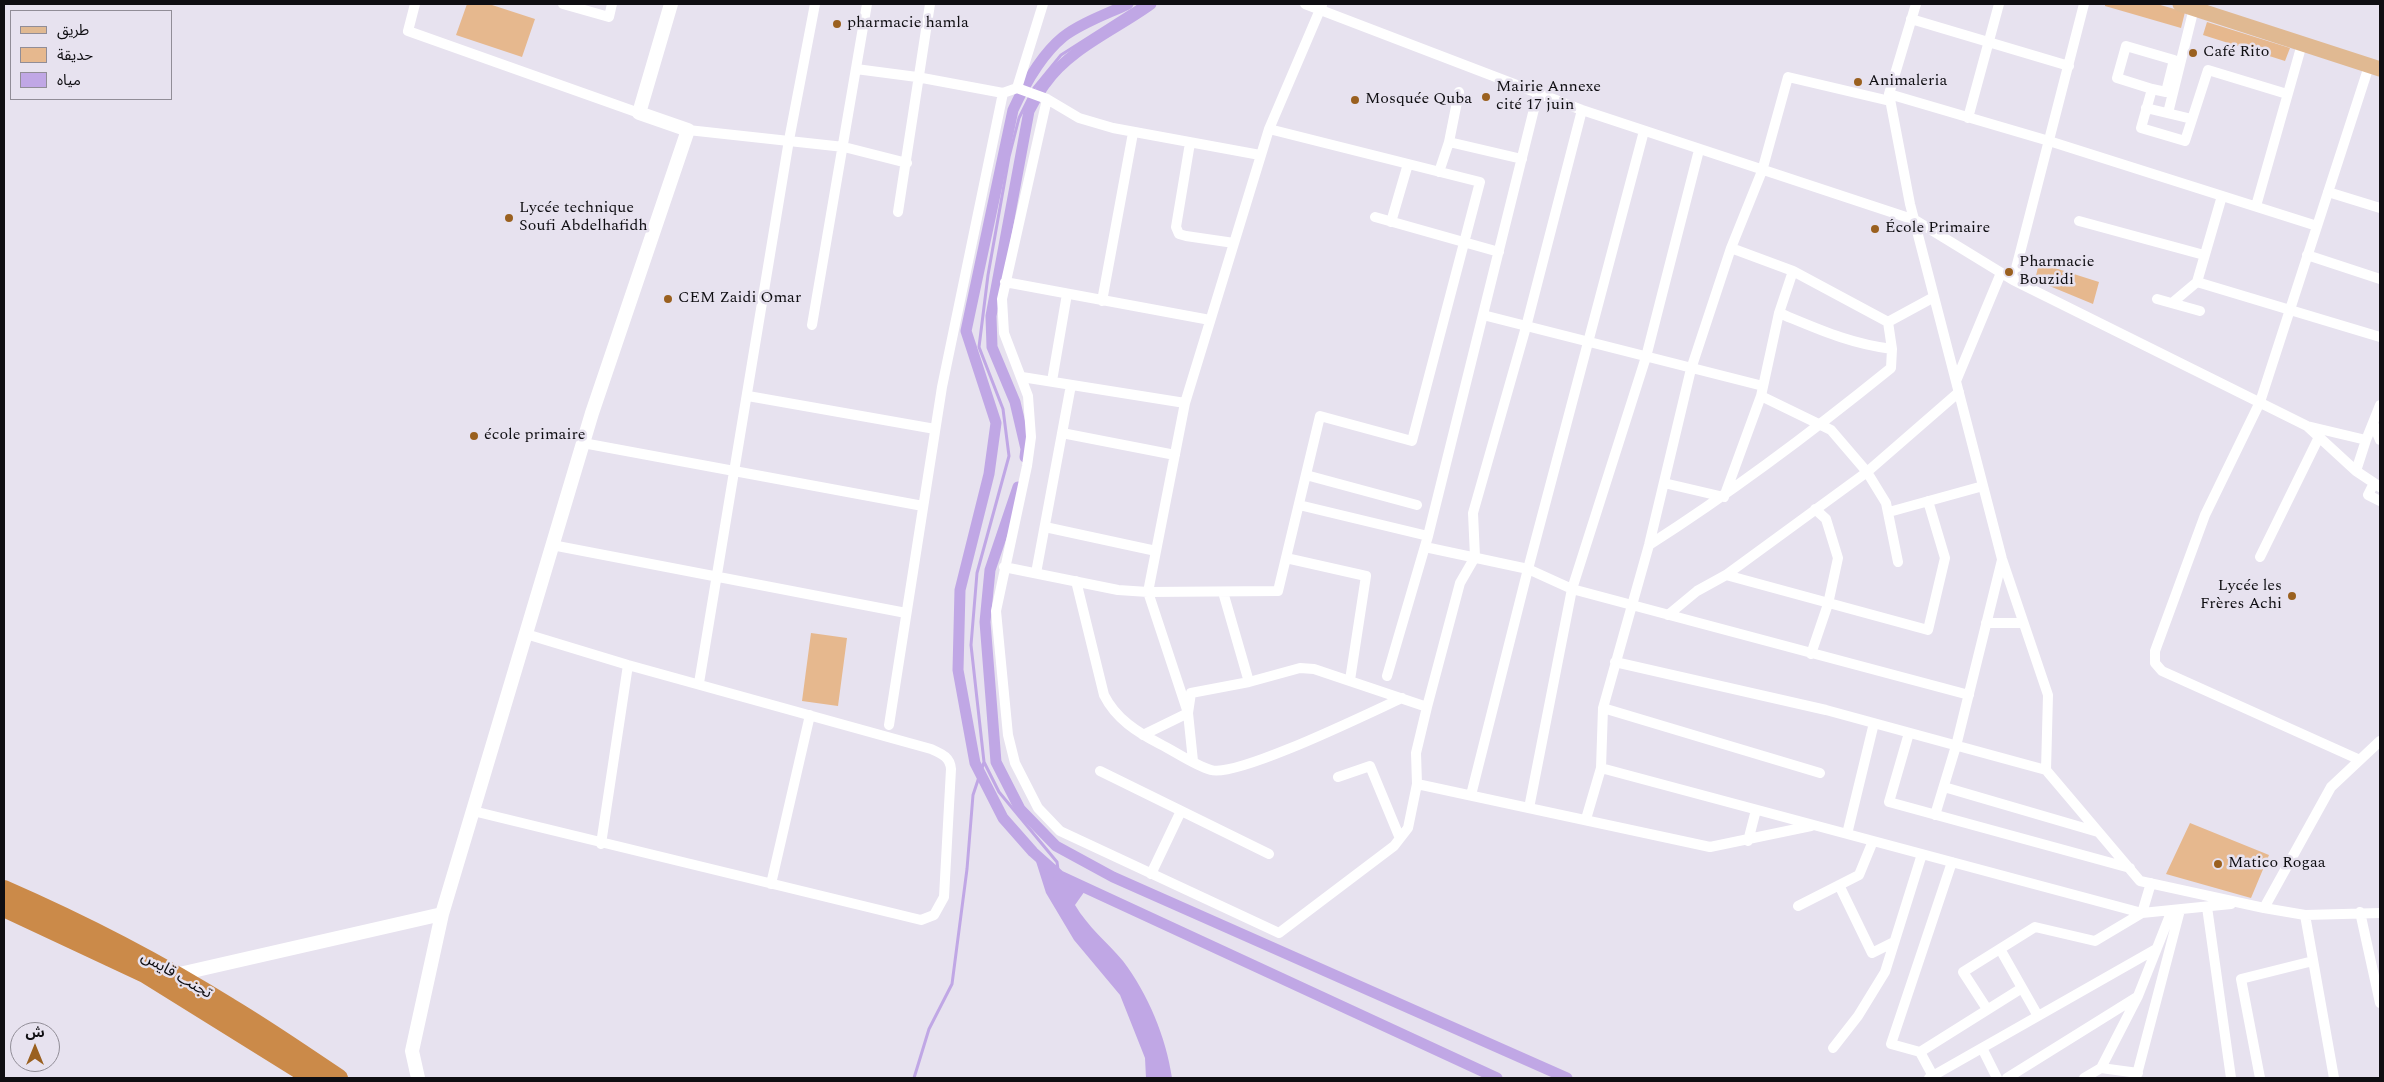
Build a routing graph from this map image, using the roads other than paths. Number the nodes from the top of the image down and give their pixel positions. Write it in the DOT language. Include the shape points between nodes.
graph roads {
  1 [pos="415,4"];
  2 [pos="563,4"];
  3 [pos="612,4"];
  4 [pos="671,4"];
  5 [pos="815,4"];
  6 [pos="867,4"];
  7 [pos="930,4"];
  8 [pos="1043,4"];
  9 [pos="1305,4"];
  10 [pos="1916,4"];
  11 [pos="1999,4"];
  12 [pos="2084,4"];
  13 [pos="2187,6"];
  14 [pos="1322,7"];
  15 [pos="1911,19"];
  16 [pos="1988,42"];
  17 [pos="2302,44"];
  18 [pos="2069,66"];
  19 [pos="2375,68"];
  20 [pos="856,69"];
  21 [pos="917,77"];
  22 [pos="1020,89"];
  23 [pos="2152,89"];
  24 [pos="1459,92"];
  25 [pos="1003,93"];
  26 [pos="1538,94"];
  27 [pos="2287,94"];
  28 [pos="1043,97"];
  29 [pos="1889,98"];
  30 [pos="2146,108"];
  31 [pos="1582,110"];
  32 [pos="639,113"];
  33 [pos="2168,113"];
  34 [pos="1968,118"];
  35 [pos="2192,119"];
  36 [pos="1269,129"];
  37 [pos="688,130"];
  38 [pos="1644,131"];
  39 [pos="1133,133"];
  40 [pos="789,140"];
  41 [pos="1449,142"];
  42 [pos="2049,142"];
  43 [pos="1190,143"];
  44 [pos="844,147"];
  45 [pos="1700,150"];
  46 [pos="1260,156"];
  47 [pos="1522,159"];
  48 [pos="907,163"];
  49 [pos="1408,164"];
  50 [pos="1762,171"];
  51 [pos="1439,172"];
  52 [pos="2328,192"];
  53 [pos="2222,196"];
  54 [pos="2256,206"];
  55 [pos="2380,208"];
  56 [pos="898,212"];
  57 [pos="1374,217"];
  58 [pos="1915,220"];
  59 [pos="2079,220"];
  60 [pos="1391,222"];
  61 [pos="2317,226"];
  62 [pos="1234,243"];
  63 [pos="1464,243"];
  64 [pos="1731,248"];
  65 [pos="1499,252"];
  66 [pos="2204,255"];
  67 [pos="2308,255"];
  68 [pos="1793,271"];
  69 [pos="2001,273"];
  70 [pos="2380,279"];
  71 [pos="2013,280"];
  72 [pos="1005,282"];
  73 [pos="2197,282"];
  74 [pos="1067,294"];
  75 [pos="1934,296"];
  76 [pos="2157,299"];
  77 [pos="1102,300"];
  78 [pos="2172,303"];
  79 [pos="2200,310"];
  80 [pos="2290,310"];
  81 [pos="1779,313"];
  82 [pos="1483,315"];
  83 [pos="1210,320"];
  84 [pos="1888,322"];
  85 [pos="812,325"];
  86 [pos="1526,328"];
  87 [pos="2380,337"];
  88 [pos="1588,342"];
  89 [pos="1892,348"];
  90 [pos="1646,357"];
  91 [pos="1691,369"];
  92 [pos="1022,377"];
  93 [pos="1052,382"];
  94 [pos="1071,385"];
  95 [pos="1958,386"];
  96 [pos="1762,391"];
  97 [pos="748,396"];
  98 [pos="1185,402"];
  99 [pos="2260,402"];
  100 [pos="2380,405"];
  101 [pos="2373,424"];
  102 [pos="1820,426"];
  103 [pos="2307,426"];
  104 [pos="935,429"];
  105 [pos="1062,433"];
  106 [pos="2319,437"];
  107 [pos="2366,440"];
  108 [pos="2380,440"];
  109 [pos="583,443"];
  110 [pos="1175,455"];
  111 [pos="2356,471"];
  112 [pos="1867,472"];
  113 [pos="736,473"];
  114 [pos="1306,475"];
  115 [pos="1664,483"];
  116 [pos="2377,485"];
  117 [pos="1983,486"];
  118 [pos="1724,497"];
  119 [pos="1928,501"];
  120 [pos="2380,501"];
  121 [pos="1299,505"];
  122 [pos="1417,505"];
  123 [pos="923,506"];
  124 [pos="1815,510"];
  125 [pos="1889,512"];
  126 [pos="1045,527"];
  127 [pos="1428,536"];
  128 [pos="552,545"];
  129 [pos="1649,545"];
  130 [pos="1425,547"];
  131 [pos="1156,551"];
  132 [pos="1475,557"];
  133 [pos="2260,557"];
  134 [pos="1286,558"];
  135 [pos="2002,559"];
  136 [pos="1898,562"];
  137 [pos="1004,567"];
  138 [pos="1528,569"];
  139 [pos="1036,573"];
  140 [pos="1726,575"];
  141 [pos="718,578"];
  142 [pos="1076,581"];
  143 [pos="1572,588"];
  144 [pos="1148,592"];
  145 [pos="1223,592"];
  146 [pos="1632,604"];
  147 [pos="1828,604"];
  148 [pos="906,613"];
  149 [pos="1668,615"];
  150 [pos="2023,622"];
  151 [pos="1986,623"];
  152 [pos="526,634"];
  153 [pos="1811,654"];
  154 [pos="1615,662"];
  155 [pos="628,664"];
  156 [pos="1386,676"];
  157 [pos="1350,680"];
  158 [pos="1248,682"];
  159 [pos="699,683"];
  160 [pos="1969,695"];
  161 [pos="1402,698"];
  162 [pos="1428,707"];
  163 [pos="1604,708"];
  164 [pos="1188,713"];
  165 [pos="810,715"];
  166 [pos="1874,723"];
  167 [pos="888,726"];
  168 [pos="1910,733"];
  169 [pos="1143,736"];
  170 [pos="2380,741"];
  171 [pos="1956,746"];
  172 [pos="2360,760"];
  173 [pos="1193,761"];
  174 [pos="1601,768"];
  175 [pos="2046,770"];
  176 [pos="1100,771"];
  177 [pos="1820,773"];
  178 [pos="1338,777"];
  179 [pos="1417,784"];
  180 [pos="1944,788"];
  181 [pos="1471,795"];
  182 [pos="1529,808"];
  183 [pos="1756,810"];
  184 [pos="1181,811"];
  185 [pos="473,812"];
  186 [pos="1936,815"];
  187 [pos="1586,819"];
  188 [pos="1815,826"];
  189 [pos="2099,832"];
  190 [pos="1847,834"];
  191 [pos="1399,836"];
  192 [pos="1748,841"];
  193 [pos="1873,841"];
  194 [pos="601,844"];
  195 [pos="1269,854"];
  196 [pos="1922,854"];
  197 [pos="1952,862"];
  198 [pos="2130,868"];
  199 [pos="1151,874"];
  200 [pos="2151,883"];
  201 [pos="771,884"];
  202 [pos="1839,885"];
  203 [pos="4,888"];
  204 [pos="2239,903"];
  205 [pos="1798,906"];
  206 [pos="2207,907"];
  207 [pos="4,908"];
  208 [pos="2264,908"];
  209 [pos="2176,910"];
  210 [pos="2360,912"];
  211 [pos="2142,913"];
  212 [pos="2380,913"];
  213 [pos="442,914"];
  214 [pos="2305,915"];
  215 [pos="1894,942"];
  216 [pos="2000,949"];
  217 [pos="2156,949"];
  218 [pos="2313,960"];
  219 [pos="175,975"];
  220 [pos="2022,988"];
  221 [pos="2138,996"];
  222 [pos="2380,1003"];
  223 [pos="1987,1009"];
  224 [pos="2038,1016"];
  225 [pos="1833,1048"];
  226 [pos="1982,1048"];
  227 [pos="1920,1052"];
  228 [pos="2101,1068"];
  229 [pos="2137,1076"];
  230 [pos="1931,1077"];
  231 [pos="312,1078"];
  232 [pos="339,1078"];
  233 [pos="418,1078"];
  234 [pos="1997,1078"];
  235 [pos="2007,1078"];
  236 [pos="2084,1078"];
  237 [pos="2231,1078"];
  238 [pos="2260,1078"];
  239 [pos="2334,1078"];
  1 -- 32 [label="street" via="408,31"];
  2 -- 3 [label="street" via="609,17"];
  4 -- 32 [label="street"];
  5 -- 40 [label="street"];
  6 -- 20 [label="street"];
  7 -- 21 [label="street"];
  8 -- 22 [label="street"];
  9 -- 14 [label="street"];
  10 -- 15 [label="street"];
  11 -- 16 [label="street"];
  12 -- 18 [label="street"];
  13 -- 17 [label="main road"];
  13 -- 33 [label="street" via="2187,44"];
  14 -- 26 [label="street"];
  14 -- 36 [label="street"];
  15 -- 16 [label="street"];
  15 -- 29 [label="street"];
  16 -- 18 [label="street"];
  16 -- 34 [label="street"];
  17 -- 19 [label="main road"];
  17 -- 27 [label="street"];
  18 -- 42 [label="street"];
  19 -- 52 [label="street"];
  20 -- 21 [label="street"];
  20 -- 44 [label="street"];
  21 -- 25 [label="street"];
  21 -- 48 [label="street"];
  22 -- 25 [label="street"];
  22 -- 28 [label="street"];
  23 -- 23 [label="street" via="2166,92 2174,60 2126,46 2116,78"];
  23 -- 30 [label="street"];
  24 -- 41 [label="street"];
  25 -- 104 [label="street"];
  26 -- 31 [label="street"];
  26 -- 47 [label="street"];
  27 -- 35 [label="street" via="2208,70"];
  27 -- 54 [label="street"];
  28 -- 39 [label="street" via="1079,118"];
  28 -- 72 [label="street"];
  29 -- 34 [label="street"];
  29 -- 50 [label="street" via="1788,77"];
  29 -- 58 [label="street"];
  30 -- 33 [label="street"];
  30 -- 35 [label="street" via="2141,128 2185,141"];
  31 -- 38 [label="street"];
  31 -- 86 [label="street"];
  32 -- 37 [label="street"];
  33 -- 35 [label="street"];
  34 -- 42 [label="street"];
  36 -- 46 [label="street"];
  36 -- 49 [label="street"];
  37 -- 40 [label="street"];
  37 -- 109 [label="street"];
  38 -- 45 [label="street"];
  38 -- 88 [label="street"];
  39 -- 43 [label="street"];
  39 -- 77 [label="street"];
  40 -- 44 [label="street"];
  40 -- 97 [label="street"];
  41 -- 47 [label="street"];
  41 -- 51 [label="street"];
  42 -- 53 [label="street"];
  42 -- 71 [label="street"];
  43 -- 46 [label="street"];
  43 -- 62 [label="street" via="1176,227 1179,234"];
  44 -- 48 [label="street"];
  44 -- 85 [label="street"];
  45 -- 50 [label="street"];
  45 -- 90 [label="street"];
  46 -- 62 [label="street"];
  47 -- 65 [label="street"];
  48 -- 56 [label="street"];
  49 -- 51 [label="street"];
  49 -- 60 [label="street"];
  50 -- 58 [label="street"];
  50 -- 64 [label="street"];
  51 -- 63 [label="street" via="1480,182"];
  52 -- 55 [label="street"];
  52 -- 61 [label="street"];
  53 -- 54 [label="street"];
  53 -- 66 [label="street"];
  54 -- 61 [label="street"];
  57 -- 60 [label="street"];
  58 -- 69 [label="street"];
  58 -- 75 [label="street"];
  59 -- 66 [label="street"];
  60 -- 63 [label="street"];
  61 -- 67 [label="street"];
  62 -- 83 [label="street"];
  63 -- 65 [label="street"];
  63 -- 114 [label="street" via="1412,441 1320,416"];
  64 -- 68 [label="street"];
  64 -- 91 [label="street"];
  65 -- 82 [label="street"];
  66 -- 73 [label="street"];
  67 -- 70 [label="street"];
  67 -- 80 [label="street"];
  68 -- 81 [label="street"];
  68 -- 84 [label="street"];
  69 -- 71 [label="street"];
  69 -- 95 [label="street"];
  71 -- 99 [label="street"];
  72 -- 74 [label="street"];
  72 -- 92 [label="street" via="1002,299 1004,333 1008,350"];
  73 -- 78 [label="street"];
  73 -- 80 [label="street"];
  74 -- 77 [label="street"];
  74 -- 93 [label="street"];
  75 -- 84 [label="street"];
  75 -- 95 [label="street"];
  76 -- 78 [label="street"];
  77 -- 83 [label="street"];
  78 -- 79 [label="street"];
  80 -- 87 [label="street"];
  80 -- 99 [label="street"];
  81 -- 89 [label="street" via="1844,340"];
  81 -- 96 [label="street"];
  82 -- 86 [label="street"];
  82 -- 127 [label="street"];
  83 -- 98 [label="street"];
  84 -- 89 [label="street"];
  86 -- 88 [label="street"];
  86 -- 132 [label="street" via="1473,513"];
  88 -- 90 [label="street"];
  88 -- 138 [label="street"];
  89 -- 102 [label="street" via="1891,368"];
  90 -- 91 [label="street"];
  90 -- 143 [label="street"];
  91 -- 96 [label="street"];
  91 -- 115 [label="street"];
  92 -- 93 [label="street"];
  92 -- 137 [label="street" via="1028,396 1031,437"];
  93 -- 94 [label="street"];
  94 -- 98 [label="street"];
  94 -- 105 [label="street"];
  95 -- 112 [label="street"];
  95 -- 117 [label="street"];
  96 -- 102 [label="street"];
  96 -- 118 [label="street"];
  97 -- 104 [label="street"];
  97 -- 113 [label="street"];
  98 -- 110 [label="street"];
  99 -- 103 [label="street"];
  99 -- 172 [label="street" via="2205,515 2154,651 2155,663 2162,671"];
  100 -- 101 [label="street"];
  101 -- 107 [label="street"];
  101 -- 108 [label="street"];
  102 -- 112 [label="street" via="1831,430"];
  102 -- 118 [label="street"];
  103 -- 106 [label="street"];
  103 -- 107 [label="street"];
  104 -- 123 [label="street"];
  105 -- 110 [label="street"];
  105 -- 126 [label="street"];
  106 -- 111 [label="street"];
  106 -- 133 [label="street"];
  107 -- 111 [label="street"];
  109 -- 113 [label="street"];
  109 -- 128 [label="street"];
  110 -- 131 [label="street"];
  111 -- 116 [label="street"];
  112 -- 124 [label="street"];
  112 -- 125 [label="street"];
  113 -- 123 [label="street"];
  113 -- 141 [label="street"];
  114 -- 121 [label="street"];
  114 -- 122 [label="street"];
  115 -- 118 [label="street"];
  115 -- 129 [label="street"];
  116 -- 120 [label="street" via="2368,495"];
  117 -- 119 [label="street"];
  117 -- 135 [label="street"];
  118 -- 129 [label="street"];
  119 -- 125 [label="street"];
  119 -- 147 [label="street" via="1946,558 1928,630"];
  121 -- 127 [label="street"];
  121 -- 134 [label="street"];
  123 -- 148 [label="street"];
  124 -- 140 [label="street"];
  124 -- 147 [label="street" via="1826,520 1838,558"];
  125 -- 136 [label="street"];
  126 -- 131 [label="street"];
  126 -- 139 [label="street"];
  127 -- 130 [label="street"];
  128 -- 141 [label="street"];
  128 -- 152 [label="street"];
  129 -- 146 [label="street"];
  130 -- 132 [label="street"];
  130 -- 156 [label="street"];
  131 -- 144 [label="street"];
  132 -- 138 [label="street"];
  132 -- 162 [label="street" via="1460,583"];
  134 -- 145 [label="street" via="1278,592"];
  134 -- 157 [label="street" via="1366,576"];
  135 -- 150 [label="street"];
  135 -- 151 [label="street"];
  137 -- 139 [label="street"];
  137 -- 199 [label="street" via="996,611 1000,656 1008,735 1024,784 1038,808 1060,831"];
  138 -- 143 [label="street"];
  138 -- 181 [label="street"];
  139 -- 142 [label="street"];
  140 -- 147 [label="street"];
  140 -- 149 [label="street" via="1697,591"];
  141 -- 148 [label="street"];
  141 -- 159 [label="street"];
  142 -- 144 [label="street" via="1118,590"];
  142 -- 169 [label="street" via="1104,695 1117,716"];
  143 -- 146 [label="street"];
  143 -- 182 [label="street"];
  144 -- 145 [label="street"];
  144 -- 164 [label="street"];
  145 -- 158 [label="street"];
  146 -- 149 [label="street"];
  146 -- 154 [label="street"];
  147 -- 153 [label="street"];
  148 -- 167 [label="street"];
  149 -- 153 [label="street"];
  150 -- 151 [label="street"];
  150 -- 175 [label="street" via="2048,695"];
  151 -- 160 [label="street"];
  152 -- 155 [label="street"];
  152 -- 185 [label="street"];
  153 -- 160 [label="street"];
  154 -- 163 [label="street"];
  154 -- 166 [label="street"];
  155 -- 159 [label="street"];
  155 -- 194 [label="street"];
  157 -- 158 [label="street" via="1300,668"];
  157 -- 161 [label="street"];
  158 -- 164 [label="street" via="1191,693"];
  159 -- 165 [label="street"];
  160 -- 171 [label="street"];
  161 -- 162 [label="street"];
  161 -- 173 [label="street" via="1281,752 1231,770 1212,770"];
  162 -- 179 [label="street" via="1416,753"];
  163 -- 174 [label="street"];
  163 -- 177 [label="street"];
  164 -- 169 [label="street"];
  164 -- 173 [label="street"];
  165 -- 201 [label="street"];
  165 -- 201 [label="street" via="931,749 950,762 944,897 934,915 921,920"];
  166 -- 168 [label="street"];
  166 -- 190 [label="street"];
  168 -- 171 [label="street"];
  168 -- 186 [label="street" via="1889,802"];
  169 -- 173 [label="street"];
  170 -- 172 [label="street"];
  171 -- 175 [label="street"];
  171 -- 180 [label="street"];
  172 -- 208 [label="street" via="2331,787"];
  174 -- 183 [label="street"];
  174 -- 187 [label="street"];
  175 -- 189 [label="street"];
  176 -- 184 [label="street"];
  178 -- 191 [label="street" via="1370,766"];
  179 -- 181 [label="street"];
  179 -- 191 [label="street" via="1408,828"];
  180 -- 186 [label="street"];
  180 -- 189 [label="street"];
  181 -- 182 [label="street"];
  182 -- 187 [label="street"];
  183 -- 188 [label="street"];
  183 -- 192 [label="street"];
  184 -- 195 [label="street"];
  184 -- 199 [label="street"];
  185 -- 194 [label="street"];
  185 -- 213 [label="street"];
  186 -- 198 [label="street"];
  187 -- 192 [label="street" via="1710,847"];
  188 -- 190 [label="street"];
  188 -- 192 [label="street"];
  189 -- 198 [label="street"];
  190 -- 193 [label="street"];
  191 -- 199 [label="street" via="1394,846 1279,933"];
  193 -- 196 [label="street"];
  193 -- 202 [label="street" via="1859,875"];
  194 -- 201 [label="street"];
  196 -- 197 [label="street"];
  196 -- 215 [label="street"];
  197 -- 211 [label="street"];
  197 -- 227 [label="street" via="1891,1044"];
  198 -- 200 [label="street" via="2140,880"];
  200 -- 204 [label="street"];
  200 -- 211 [label="street"];
  202 -- 205 [label="street"];
  202 -- 215 [label="street" via="1872,953"];
  203 -- 219 [label="highway, تجنب قايس" via="60,913"];
  204 -- 206 [label="street"];
  204 -- 208 [label="street"];
  206 -- 209 [label="street"];
  206 -- 237 [label="street"];
  207 -- 231 [label="highway, تجنب قايس" via="145,974"];
  208 -- 214 [label="street"];
  209 -- 211 [label="street"];
  209 -- 217 [label="street"];
  209 -- 229 [label="street"];
  210 -- 212 [label="street"];
  210 -- 214 [label="street"];
  210 -- 222 [label="street"];
  211 -- 216 [label="street" via="2096,941 2035,927"];
  213 -- 219 [label="street"];
  213 -- 233 [label="street" via="412,1051"];
  214 -- 218 [label="street"];
  215 -- 225 [label="street" via="1885,972 1858,1016"];
  216 -- 220 [label="street"];
  216 -- 223 [label="street" via="1963,972"];
  217 -- 221 [label="street"];
  217 -- 224 [label="street"];
  218 -- 238 [label="street" via="2241,979"];
  218 -- 239 [label="street"];
  219 -- 232 [label="highway, تجنب قايس" via="231,1007"];
  220 -- 223 [label="street"];
  220 -- 224 [label="street"];
  221 -- 228 [label="street"];
  221 -- 235 [label="street"];
  223 -- 227 [label="street"];
  224 -- 226 [label="street"];
  226 -- 230 [label="street"];
  226 -- 234 [label="street"];
  227 -- 230 [label="street"];
  228 -- 229 [label="street"];
  228 -- 236 [label="street"];
}
